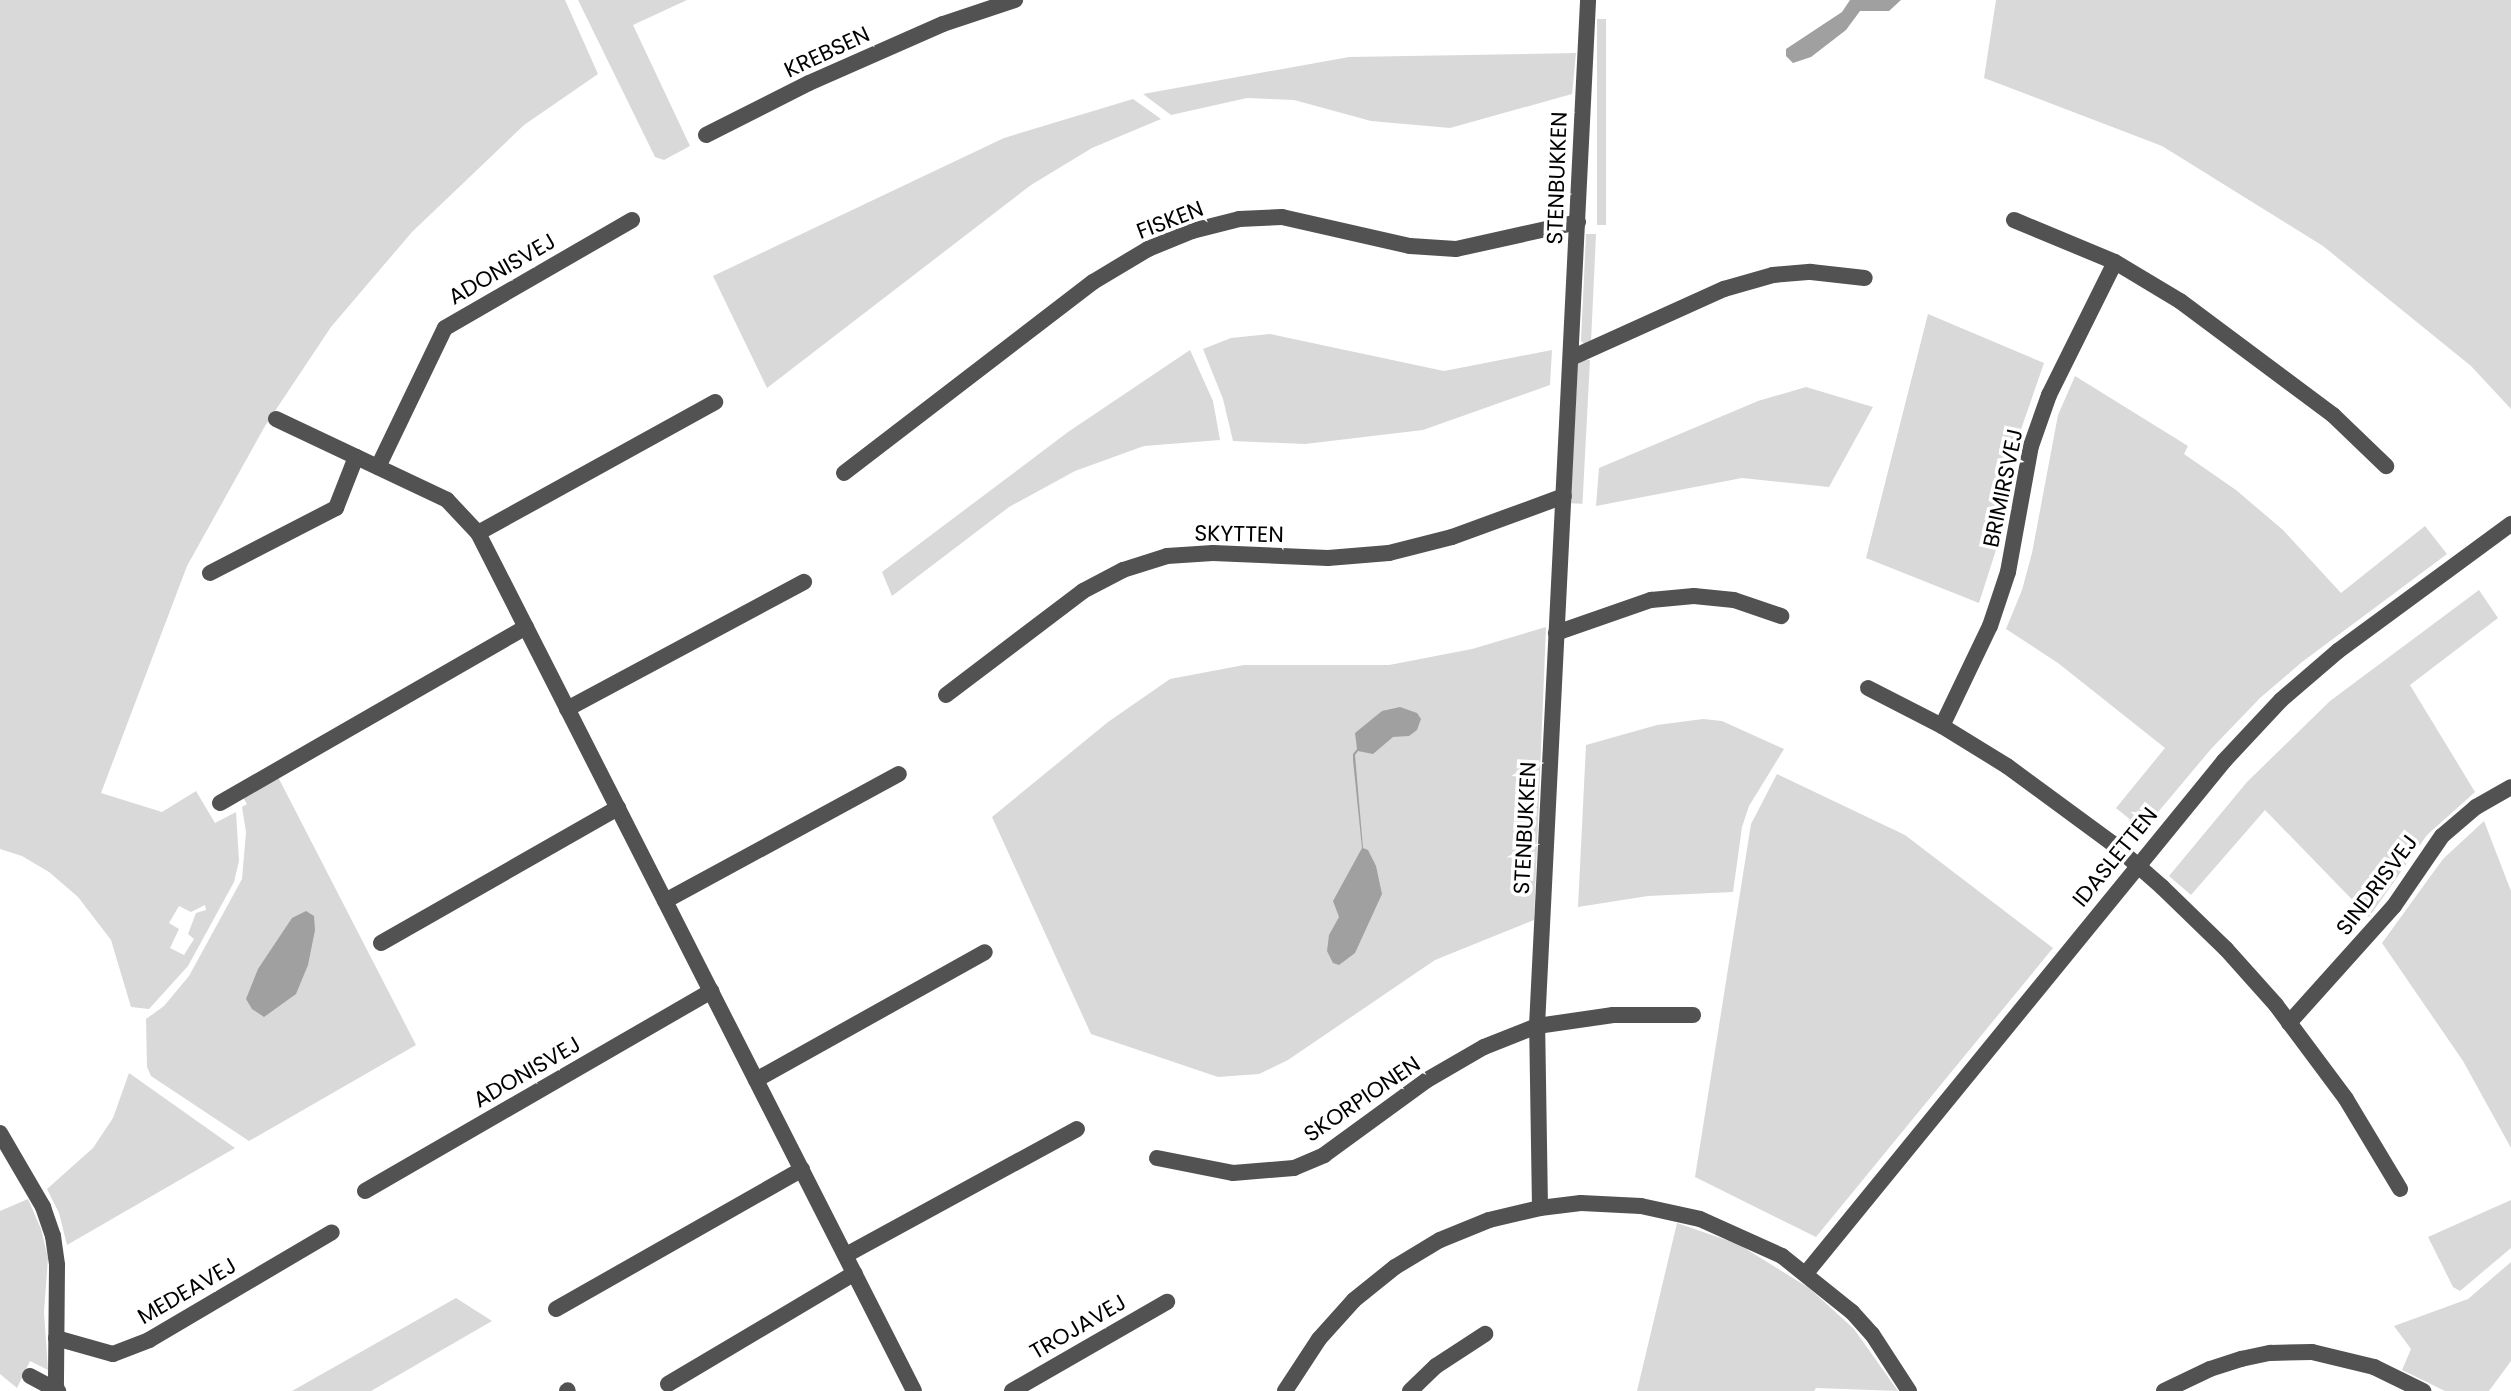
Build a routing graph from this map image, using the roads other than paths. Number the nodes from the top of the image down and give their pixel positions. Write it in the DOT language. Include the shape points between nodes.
graph roads {
  1 [pos="1015,0"];
  2 [pos="1588,0"];
  3 [pos="706,135"];
  4 [pos="632,220"];
  5 [pos="2014,220"];
  6 [pos="1578,222"];
  7 [pos="2115,262"];
  8 [pos="1865,278"];
  9 [pos="1571,358"];
  10 [pos="715,402"];
  11 [pos="276,419"];
  12 [pos="356,457"];
  13 [pos="2386,466"];
  14 [pos="378,467"];
  15 [pos="844,473"];
  16 [pos="1564,496"];
  17 [pos="2511,524"];
  18 [pos="478,533"];
  19 [pos="210,573"];
  20 [pos="804,582"];
  21 [pos="1781,616"];
  22 [pos="526,627"];
  23 [pos="1556,633"];
  24 [pos="1868,688"];
  25 [pos="946,695"];
  26 [pos="567,709"];
  27 [pos="1942,726"];
  28 [pos="899,774"];
  29 [pos="2511,787"];
  30 [pos="220,803"];
  31 [pos="618,808"];
  32 [pos="2137,865"];
  33 [pos="665,901"];
  34 [pos="381,943"];
  35 [pos="985,952"];
  36 [pos="711,991"];
  37 [pos="1693,1015"];
  38 [pos="2289,1023"];
  39 [pos="1537,1026"];
  40 [pos="756,1080"];
  41 [pos="1077,1129"];
  42 [pos="0,1133"];
  43 [pos="1157,1158"];
  44 [pos="802,1169"];
  45 [pos="2400,1189"];
  46 [pos="365,1191"];
  47 [pos="1540,1208"];
  48 [pos="332,1232"];
  49 [pos="846,1255"];
  50 [pos="1807,1272"];
  51 [pos="855,1273"];
  52 [pos="1167,1302"];
  53 [pos="556,1309"];
  54 [pos="1485,1334"];
  55 [pos="56,1338"];
  56 [pos="30,1376"];
  57 [pos="668,1384"];
  58 [pos="2413,1389"];
  59 [pos="57,1391"];
  60 [pos="914,1391"];
  61 [pos="1012,1391"];
  62 [pos="1285,1391"];
  63 [pos="1410,1391"];
  64 [pos="1909,1391"];
  65 [pos="2164,1391"];
  1 -- 3 [label="street, KREBSEN" via="889,47"];
  2 -- 6 [label="street, STENBUKKEN"];
  4 -- 14 [label="street, ADONISVEJ" via="445,328"];
  5 -- 7 [label="street"];
  6 -- 9 [label="street, STENBUKKEN"];
  6 -- 15 [label="street, FISKEN" via="1456,249 1410,246 1282,217 1239,219 1192,231 1148,249 1093,282"];
  7 -- 13 [label="street" via="2250,350 2333,415"];
  7 -- 27 [label="street, BRIMIRSVEJ" via="2049,395 2031,446 2008,572 1990,626"];
  8 -- 9 [label="street" via="1811,272 1773,275 1724,289"];
  9 -- 16 [label="street, STENBUKKEN"];
  10 -- 18 [label="street"];
  11 -- 12 [label="street"];
  12 -- 14 [label="street"];
  12 -- 19 [label="street" via="336,508"];
  14 -- 18 [label="street" via="447,500"];
  16 -- 23 [label="street, STENBUKKEN"];
  16 -- 25 [label="street, SKYTTEN" via="1452,537 1389,553 1328,558 1213,553 1167,556 1123,570 1083,591"];
  17 -- 32 [label="street, IDASLETTEN" via="2338,651 2281,700"];
  18 -- 22 [label="street"];
  20 -- 26 [label="street"];
  21 -- 23 [label="street" via="1734,600 1694,596 1651,600"];
  22 -- 26 [label="street"];
  22 -- 30 [label="street"];
  23 -- 39 [label="street, STENBUKKEN"];
  24 -- 27 [label="street"];
  26 -- 31 [label="street"];
  27 -- 32 [label="street" via="2007,766"];
  28 -- 33 [label="street"];
  29 -- 38 [label="street, SINDRISVEJ" via="2442,836 2394,906"];
  31 -- 33 [label="street"];
  31 -- 34 [label="street"];
  32 -- 38 [label="street" via="2226,949"];
  32 -- 50 [label="street, IDASLETTEN"];
  33 -- 36 [label="street"];
  35 -- 40 [label="street"];
  36 -- 40 [label="street"];
  36 -- 46 [label="street, ADONISVEJ"];
  37 -- 39 [label="street" via="1613,1015"];
  38 -- 45 [label="street" via="2346,1099"];
  39 -- 43 [label="street, SKORPIONEN" via="1438,1073 1324,1155 1294,1168 1233,1173"];
  39 -- 47 [label="street, STENBUKKEN"];
  40 -- 44 [label="street"];
  41 -- 49 [label="street"];
  42 -- 55 [label="street" via="43,1207 53,1236"];
  44 -- 49 [label="street"];
  44 -- 53 [label="street"];
  47 -- 50 [label="street" via="1611,1204 1671,1212 1755,1241"];
  47 -- 62 [label="street" via="1440,1240 1395,1267 1354,1300 1319,1339"];
  48 -- 55 [label="street, MEDEAVEJ" via="149,1340 113,1354"];
  49 -- 51 [label="street"];
  50 -- 64 [label="street" via="1872,1334"];
  51 -- 57 [label="street"];
  51 -- 60 [label="street"];
  52 -- 61 [label="street, TROJAVEJ"];
  54 -- 63 [label="street" via="1436,1366"];
  55 -- 59 [label="street"];
  56 -- 59 [label="street"];
  58 -- 65 [label="street" via="2374,1367 2312,1352 2241,1359"];
}
